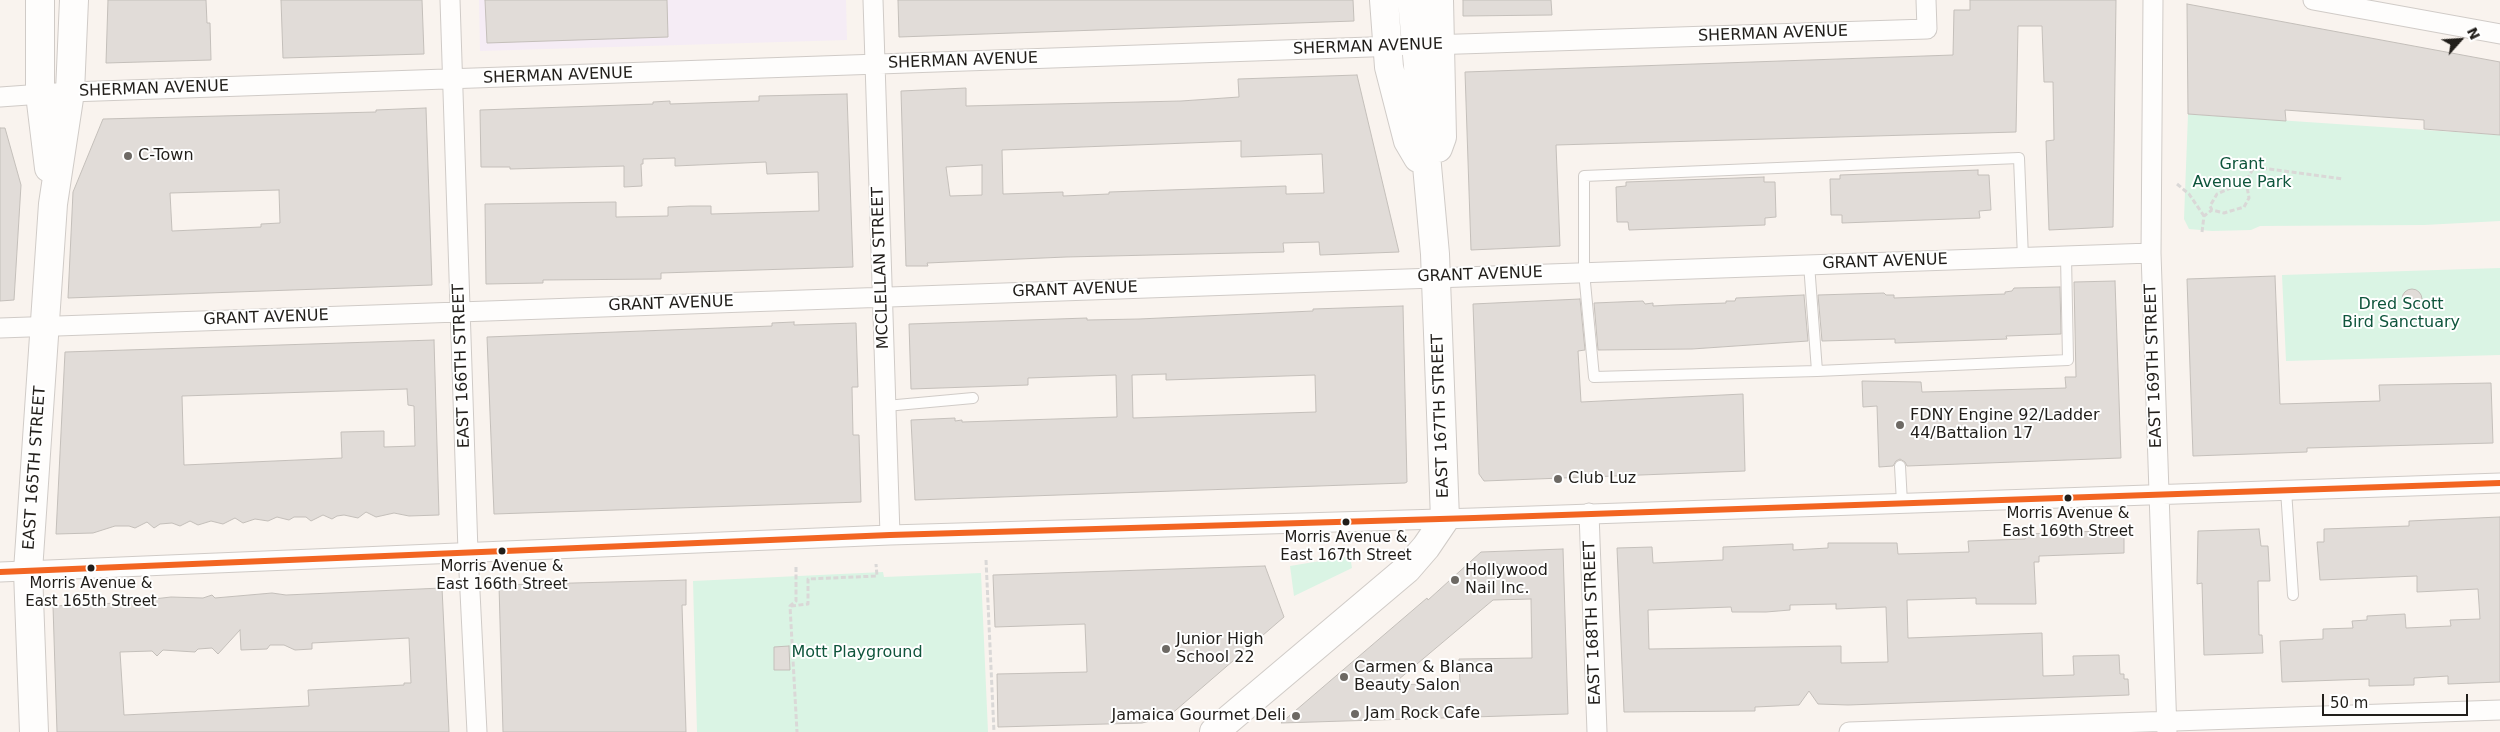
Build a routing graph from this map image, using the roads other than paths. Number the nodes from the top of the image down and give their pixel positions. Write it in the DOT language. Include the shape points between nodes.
graph roads {
  1 [pos="40,0"];
  2 [pos="74,0"];
  3 [pos="450,0"];
  4 [pos="873,0"];
  5 [pos="1384,0"];
  6 [pos="1412,0"];
  7 [pos="1438,0"];
  8 [pos="1926,0"];
  9 [pos="2153,0"];
  10 [pos="2313,0"];
  11 [pos="2500,34"];
  12 [pos="1427,45"];
  13 [pos="1386,47"];
  14 [pos="875,64"];
  15 [pos="452,80"];
  16 [pos="70,92"];
  17 [pos="40,94"];
  18 [pos="0,97"];
  19 [pos="1429,179"];
  20 [pos="53,204"];
  21 [pos="2151,253"];
  22 [pos="2066,256"];
  23 [pos="2024,258"];
  24 [pos="1809,264"];
  25 [pos="1584,272"];
  26 [pos="1436,277"];
  27 [pos="882,297"];
  28 [pos="460,311"];
  29 [pos="44,326"];
  30 [pos="0,328"];
  31 [pos="1817,371"];
  32 [pos="973,398"];
  33 [pos="886,406"];
  34 [pos="1900,466"];
  35 [pos="2500,483"];
  36 [pos="2286,490"];
  37 [pos="2159,494"];
  38 [pos="1902,503"];
  39 [pos="1589,513"];
  40 [pos="1445,519"];
  41 [pos="890,535"];
  42 [pos="468,552"];
  43 [pos="28,571"];
  44 [pos="0,572"];
  45 [pos="2294,595"];
  46 [pos="2500,710"];
  47 [pos="2167,727"];
  48 [pos="34,732"];
  49 [pos="477,732"];
  50 [pos="1214,732"];
  51 [pos="1597,732"];
  52 [pos="1849,732"];
  1 -- 17 [label="street, EAST 165TH STREET"];
  2 -- 16 [label="street, EAST 165TH STREET"];
  3 -- 15 [label="street, EAST 166TH STREET"];
  4 -- 14 [label="street, MCCLELLAN STREET"];
  5 -- 13 [label="street, EAST 167TH STREET"];
  6 -- 12 [label="street, EAST 167TH STREET"];
  7 -- 12 [label="street, EAST 167TH STREET"];
  8 -- 12 [label="street, SHERMAN AVENUE" via="1926,28"];
  9 -- 21 [label="street, EAST 169TH STREET"];
  10 -- 11 [label="street"];
  12 -- 13 [label="street, SHERMAN AVENUE"];
  12 -- 19 [label="street, EAST 167TH STREET"];
  13 -- 14 [label="street, SHERMAN AVENUE"];
  13 -- 19 [label="street, EAST 167TH STREET" via="1408,141"];
  14 -- 15 [label="street, SHERMAN AVENUE"];
  14 -- 27 [label="street, MCCLELLAN STREET"];
  15 -- 16 [label="street, SHERMAN AVENUE"];
  15 -- 28 [label="street, EAST 166TH STREET"];
  16 -- 17 [label="street, SHERMAN AVENUE"];
  16 -- 20 [label="street, EAST 165TH STREET"];
  17 -- 18 [label="street, SHERMAN AVENUE"];
  17 -- 20 [label="street, EAST 165TH STREET"];
  19 -- 26 [label="street, EAST 167TH STREET"];
  20 -- 29 [label="street, EAST 165TH STREET"];
  21 -- 22 [label="street, GRANT AVENUE"];
  21 -- 37 [label="street, EAST 169TH STREET"];
  22 -- 23 [label="street, GRANT AVENUE"];
  22 -- 31 [label="lane" via="2068,360"];
  23 -- 24 [label="street, GRANT AVENUE"];
  23 -- 25 [label="lane" via="2019,158 1584,176"];
  24 -- 25 [label="street, GRANT AVENUE"];
  24 -- 31 [label="lane"];
  25 -- 26 [label="street, GRANT AVENUE"];
  25 -- 31 [label="lane" via="1594,377"];
  26 -- 27 [label="street, GRANT AVENUE"];
  26 -- 40 [label="street, EAST 167TH STREET"];
  27 -- 28 [label="street, GRANT AVENUE"];
  27 -- 33 [label="street, MCCLELLAN STREET"];
  28 -- 29 [label="street, GRANT AVENUE"];
  28 -- 42 [label="street, EAST 166TH STREET"];
  29 -- 30 [label="street, GRANT AVENUE"];
  29 -- 43 [label="street, EAST 165TH STREET"];
  32 -- 33 [label="lane"];
  33 -- 41 [label="street, MCCLELLAN STREET"];
  34 -- 38 [label="lane"];
  35 -- 36 [label="street"];
  36 -- 37 [label="street"];
  36 -- 45 [label="lane"];
  37 -- 38 [label="street"];
  37 -- 47 [label="street, EAST 169TH STREET"];
  38 -- 39 [label="street"];
  39 -- 40 [label="street"];
  39 -- 51 [label="street, EAST 168TH STREET"];
  40 -- 41 [label="street"];
  40 -- 50 [label="street, EAST 167TH STREET" via="1407,569"];
  41 -- 42 [label="street"];
  42 -- 43 [label="street"];
  42 -- 49 [label="street, EAST 166TH STREET"];
  43 -- 44 [label="street"];
  43 -- 48 [label="street, EAST 165TH STREET"];
  46 -- 47 [label="street"];
  47 -- 52 [label="street"];
}
